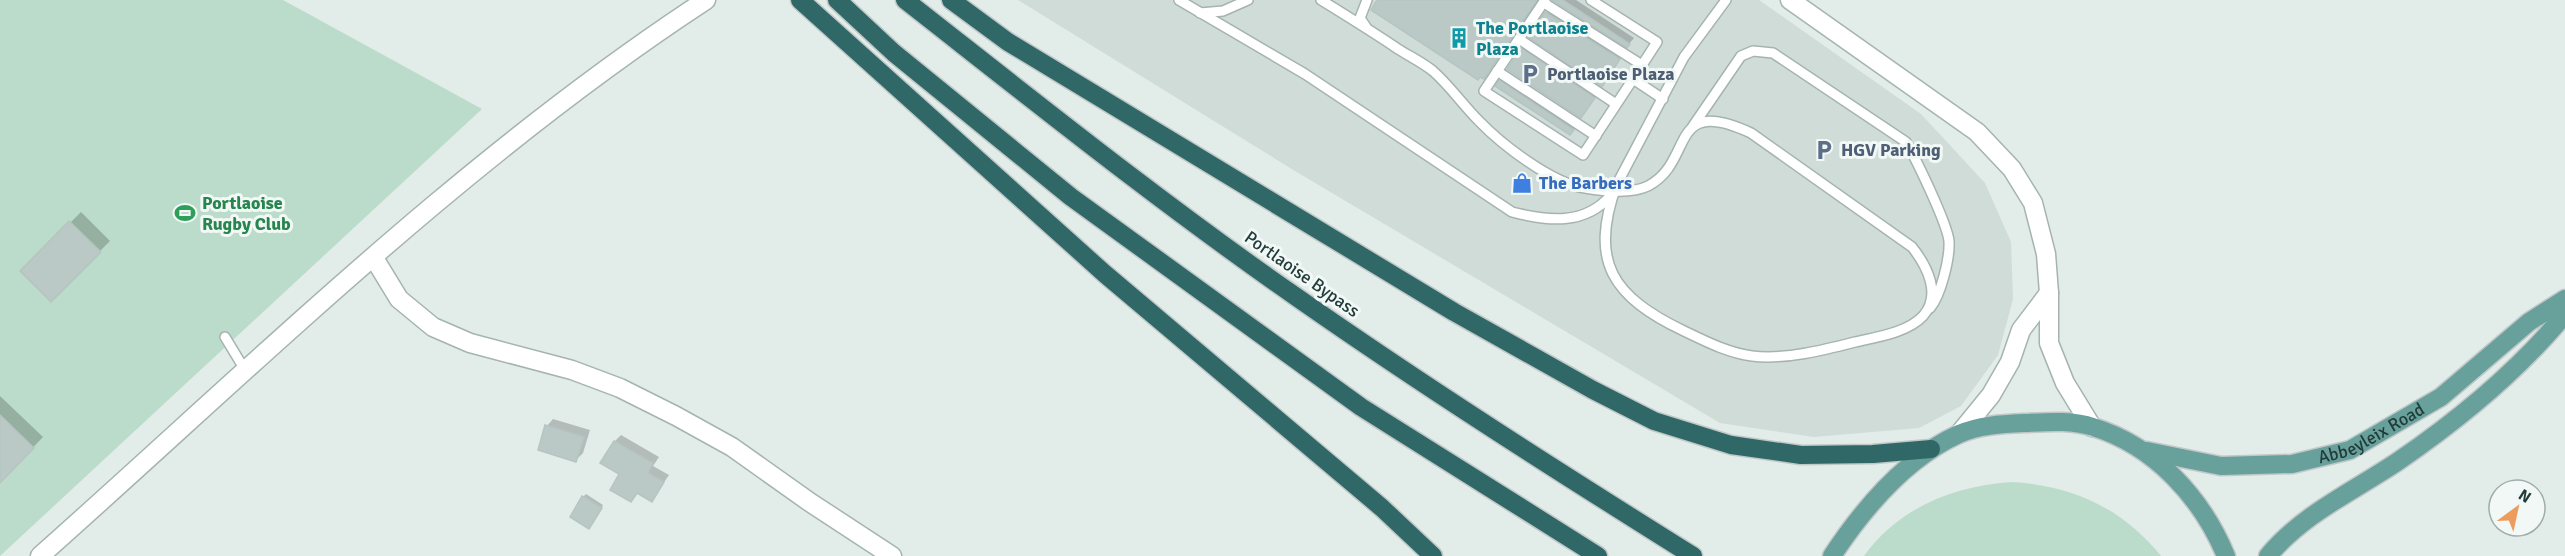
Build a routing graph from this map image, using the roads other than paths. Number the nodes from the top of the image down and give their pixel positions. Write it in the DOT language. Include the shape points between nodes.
graph roads {
  1 [pos="706,0"];
  2 [pos="800,0"];
  3 [pos="837,0"];
  4 [pos="905,0"];
  5 [pos="951,0"];
  6 [pos="1179,0"];
  7 [pos="1248,0"];
  8 [pos="1321,0"];
  9 [pos="1367,0"];
  10 [pos="1591,0"];
  11 [pos="1725,0"];
  12 [pos="1790,0"];
  13 [pos="1544,1"];
  14 [pos="1200,13"];
  15 [pos="1367,29"];
  16 [pos="1519,39"];
  17 [pos="1642,65"];
  18 [pos="1497,71"];
  19 [pos="1633,79"];
  20 [pos="1663,99"];
  21 [pos="1617,104"];
  22 [pos="1689,131"];
  23 [pos="1596,136"];
  24 [pos="1614,191"];
  25 [pos="374,258"];
  26 [pos="2049,293"];
  27 [pos="2565,299"];
  28 [pos="2565,314"];
  29 [pos="1923,316"];
  30 [pos="225,337"];
  31 [pos="245,370"];
  32 [pos="2092,427"];
  33 [pos="1960,433"];
  34 [pos="1931,449"];
  35 [pos="2142,450"];
  36 [pos="1834,554"];
  37 [pos="40,556"];
  38 [pos="892,556"];
  39 [pos="1433,556"];
  40 [pos="1598,556"];
  41 [pos="1693,556"];
  42 [pos="2226,556"];
  43 [pos="2268,556"];
  1 -- 25 [label="street" via="624,54 554,107 465,177"];
  2 -- 39 [label="highway" via="1105,274 1382,508"];
  3 -- 40 [label="highway" via="894,53 1081,204 1361,407"];
  4 -- 41 [label="highway, Portlaoise Bypass" via="1294,296 1543,462"];
  5 -- 34 [label="highway" via="1018,48 1454,312 1654,421 1731,445 1801,455"];
  6 -- 14 [label="lane"];
  7 -- 14 [label="lane" via="1223,11"];
  8 -- 15 [label="lane"];
  9 -- 15 [label="lane" via="1360,18"];
  10 -- 17 [label="lane" via="1657,42"];
  11 -- 20 [label="lane" via="1684,57"];
  12 -- 26 [label="street" via="1977,132 2012,169 2033,203 2046,254"];
  13 -- 16 [label="lane"];
  13 -- 17 [label="lane"];
  14 -- 24 [label="lane" via="1305,74 1512,212 1543,220 1575,217 1589,214"];
  15 -- 24 [label="lane" via="1432,70 1479,122 1530,162 1559,180"];
  16 -- 18 [label="lane"];
  16 -- 21 [label="lane"];
  17 -- 19 [label="lane"];
  18 -- 23 [label="lane"];
  18 -- 23 [label="lane" via="1484,91 1583,155"];
  19 -- 20 [label="lane"];
  19 -- 21 [label="lane"];
  20 -- 24 [label="lane"];
  21 -- 23 [label="lane"];
  22 -- 24 [label="lane" via="1659,178 1641,189"];
  22 -- 29 [label="lane" via="1711,120 1751,134 1912,247 1932,284"];
  22 -- 29 [label="lane" via="1741,56 1762,50 1773,53 1905,142 1916,158 1949,241 1938,299"];
  24 -- 29 [label="lane" via="1605,238 1612,276 1624,293 1644,309 1711,344 1752,356 1792,354 1882,336"];
  25 -- 31 [label="street"];
  25 -- 38 [label="street" via="399,299 433,327 470,343 572,370 620,388 732,447"];
  26 -- 32 [label="street" via="2049,343 2065,383"];
  26 -- 33 [label="street" via="2021,330 2010,362 1991,395"];
  27 -- 35 [label="main road, Abbeyleix Road" via="2529,322 2441,397 2350,450 2292,464 2221,466"];
  28 -- 43 [label="main road, Abbeyleix Road" via="2544,340 2464,411 2397,462 2319,510 2283,538"];
  30 -- 31 [label="lane"];
  31 -- 37 [label="street"];
  32 -- 33 [label="main road" via="2052,422 1999,424"];
  32 -- 35 [label="main road"];
  33 -- 34 [label="main road"];
  34 -- 36 [label="main road" via="1870,506"];
  35 -- 42 [label="main road" via="2193,498"];
}
